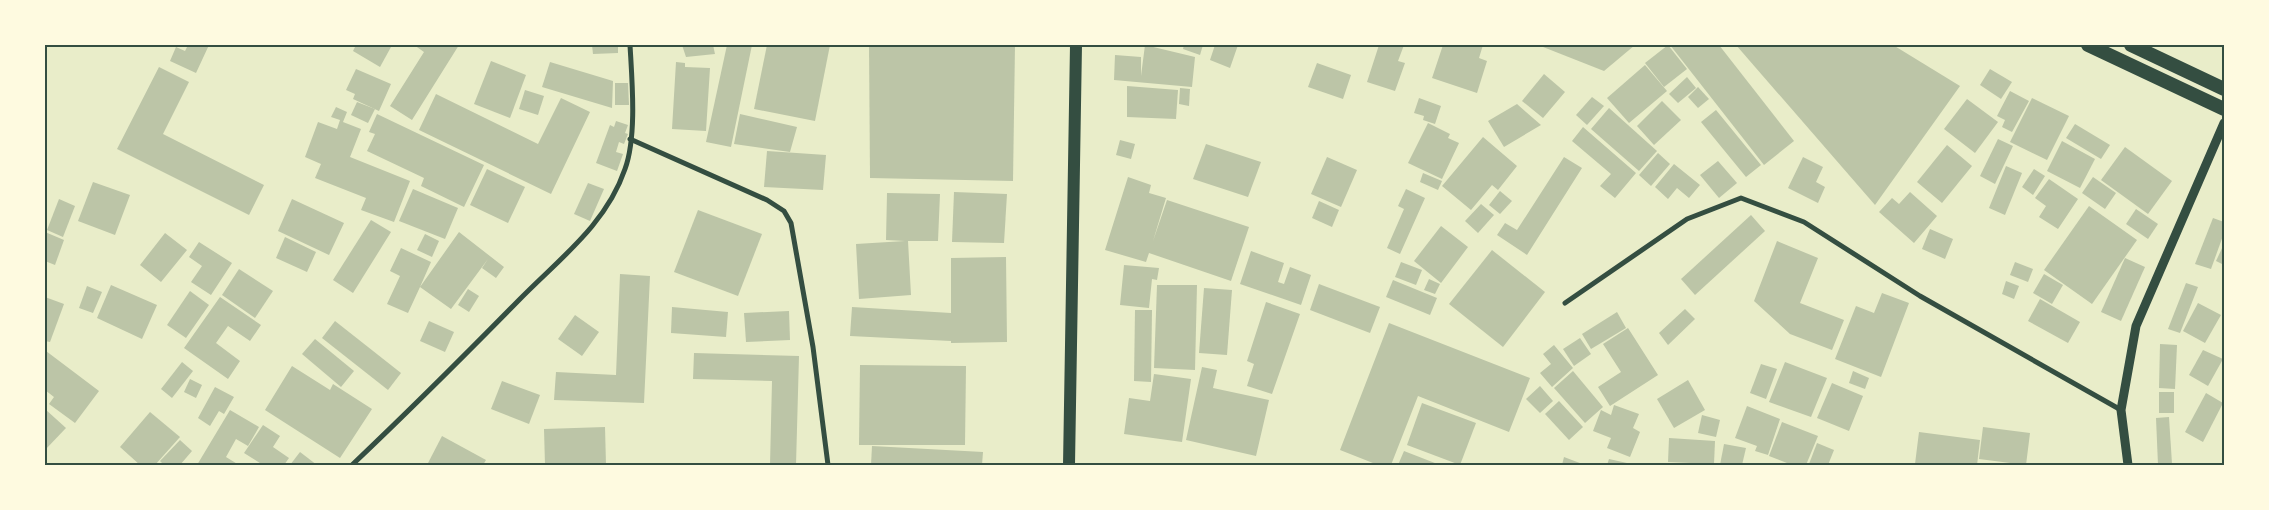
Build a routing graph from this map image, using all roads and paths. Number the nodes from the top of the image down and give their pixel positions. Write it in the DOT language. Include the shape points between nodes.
graph roads {
  1 [pos="630,45"];
  2 [pos="1076,45"];
  3 [pos="2088,45"];
  4 [pos="2131,45"];
  5 [pos="2224,88"];
  6 [pos="2224,109"];
  7 [pos="2224,123"];
  8 [pos="630,139"];
  9 [pos="1564,303"];
  10 [pos="2122,410"];
  11 [pos="352,465"];
  12 [pos="828,465"];
  13 [pos="1069,465"];
  14 [pos="2128,465"];
  1 -- 8 [label="street" via="633,105"];
  2 -- 13 [label="main road"];
  3 -- 6 [label="highway"];
  4 -- 5 [label="highway"];
  7 -- 10 [label="street" via="2136,326"];
  8 -- 11 [label="street" via="626,167 615,194 593,228"];
  8 -- 12 [label="street" via="767,200 784,211 791,223 795,242"];
  9 -- 10 [label="street" via="1687,219 1741,198 1804,222 1920,296"];
  10 -- 14 [label="street"];
}
